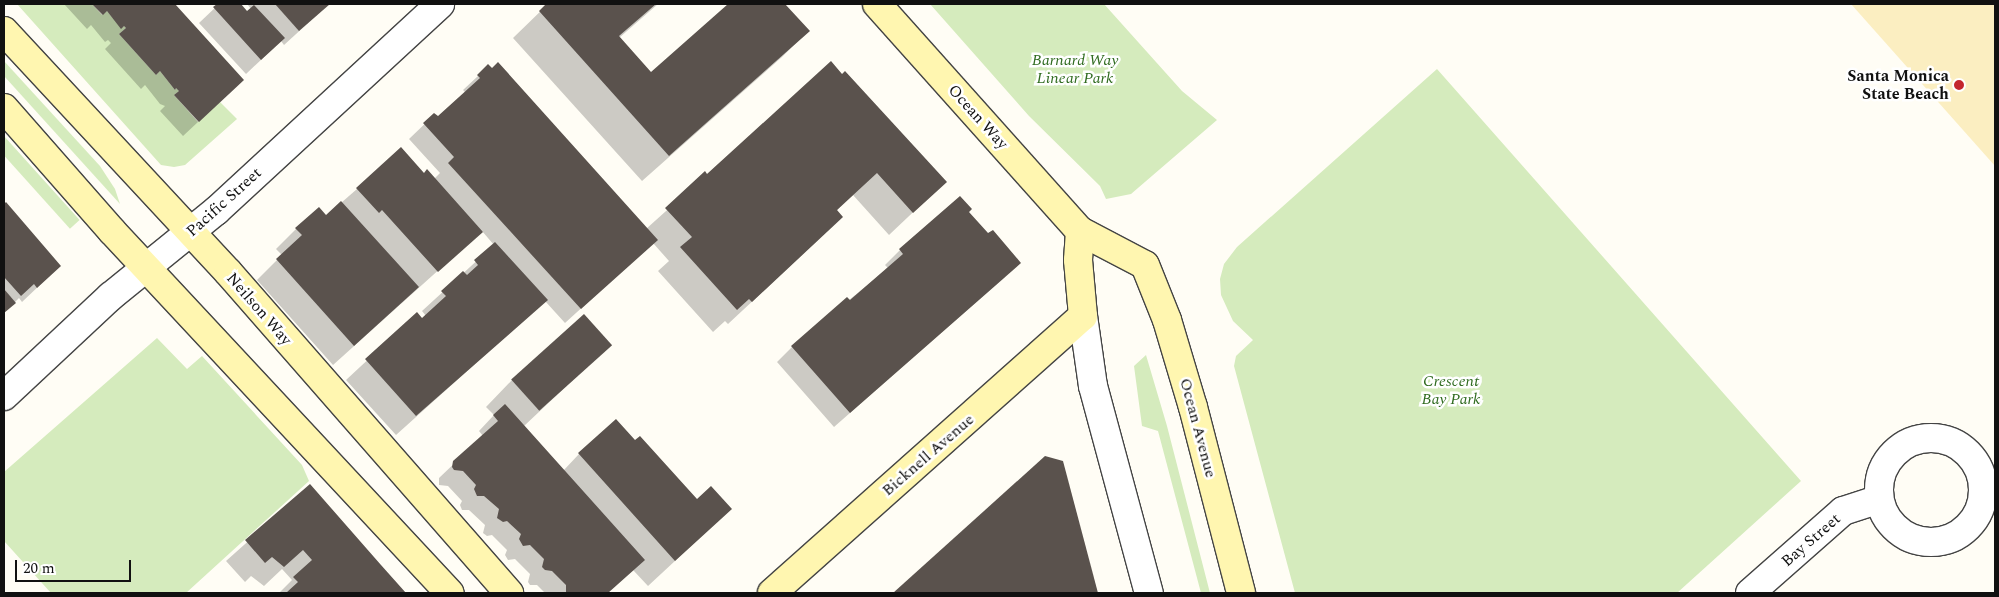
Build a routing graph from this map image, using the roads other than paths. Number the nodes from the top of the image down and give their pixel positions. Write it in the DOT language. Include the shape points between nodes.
graph roads {
  1 [pos="440,4"];
  2 [pos="878,4"];
  3 [pos="4,31"];
  4 [pos="4,108"];
  5 [pos="1080,231"];
  6 [pos="190,233"];
  7 [pos="155,261"];
  8 [pos="1145,265"];
  9 [pos="1082,316"];
  10 [pos="4,396"];
  11 [pos="1879,499"];
  12 [pos="450,593"];
  13 [pos="509,593"];
  14 [pos="772,593"];
  15 [pos="1149,593"];
  16 [pos="1241,593"];
  17 [pos="1750,593"];
  1 -- 6 [label="street, Pacific Street"];
  2 -- 5 [label="main road, Ocean Way"];
  3 -- 6 [label="main road, Neilson Way"];
  4 -- 7 [label="main road"];
  5 -- 8 [label="main road, Ocean Way"];
  5 -- 9 [label="main road" via="1078,260"];
  6 -- 7 [label="street, Pacific Street"];
  6 -- 13 [label="main road, Neilson Way" via="228,272"];
  7 -- 10 [label="street, Pacific Street" via="111,296"];
  7 -- 12 [label="main road"];
  8 -- 16 [label="main road, Ocean Avenue" via="1170,329 1193,407"];
  9 -- 14 [label="main road, Bicknell Avenue"];
  9 -- 15 [label="street" via="1093,386"];
  11 -- 17 [label="street, Bay Street" via="1843,512"];
}
